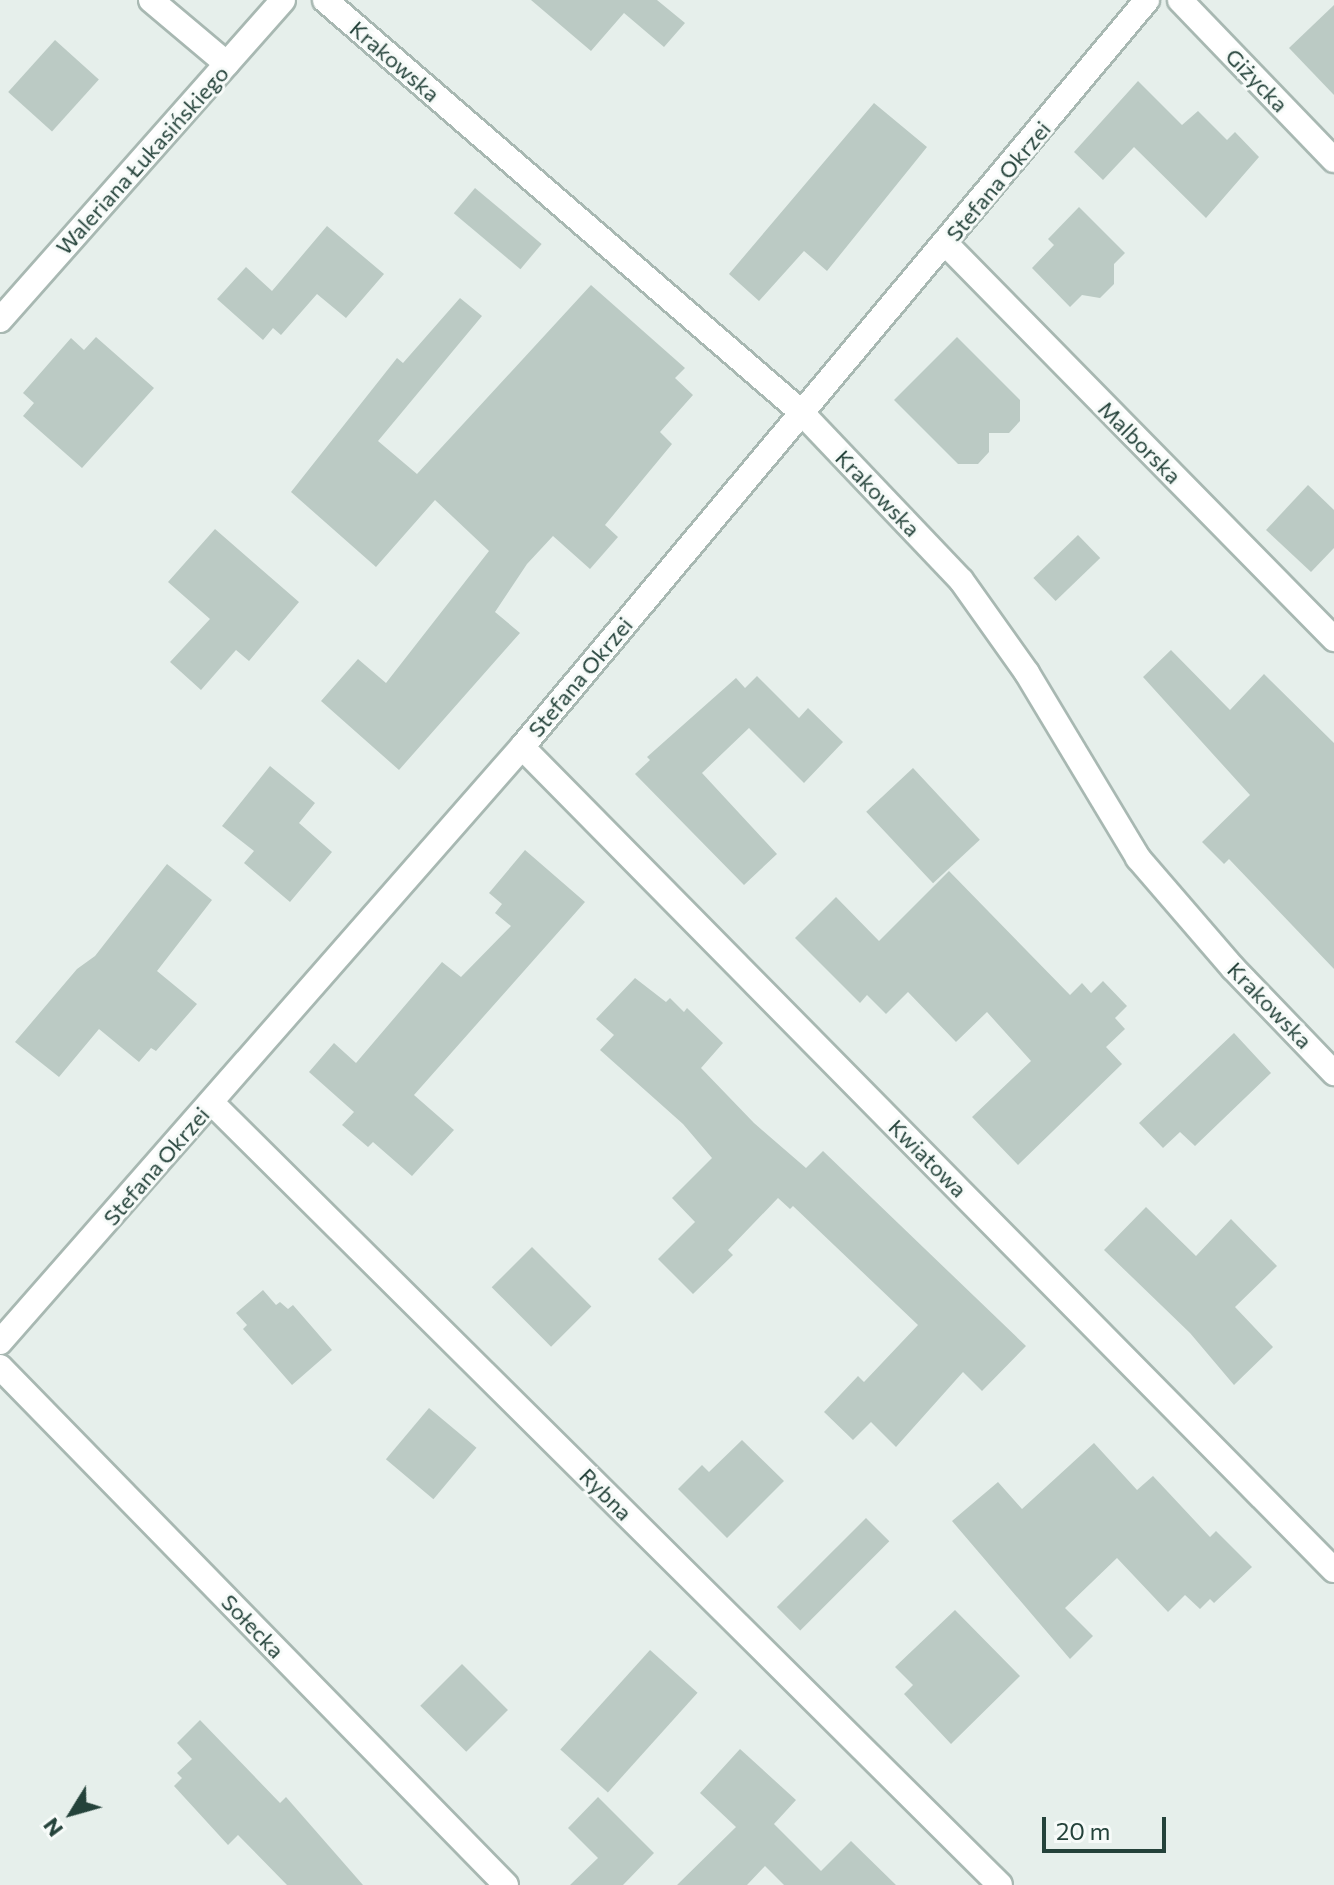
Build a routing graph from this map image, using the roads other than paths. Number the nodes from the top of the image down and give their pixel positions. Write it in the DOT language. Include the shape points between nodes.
graph roads {
  1 [pos="151,0"];
  2 [pos="283,0"];
  3 [pos="325,0"];
  4 [pos="1147,0"];
  5 [pos="1180,0"];
  6 [pos="227,64"];
  7 [pos="1334,160"];
  8 [pos="946,244"];
  9 [pos="0,320"];
  10 [pos="800,411"];
  11 [pos="1334,639"];
  12 [pos="522,747"];
  13 [pos="1334,1073"];
  14 [pos="212,1103"];
  15 [pos="0,1342"];
  16 [pos="0,1367"];
  17 [pos="1334,1570"];
  18 [pos="506,1885"];
  19 [pos="1000,1885"];
  1 -- 6 [label="street"];
  2 -- 6 [label="street, Waleriana Łukasińskiego"];
  3 -- 10 [label="street, Krakowska"];
  4 -- 8 [label="street, Stefana Okrzei"];
  5 -- 7 [label="street, Giżycka"];
  6 -- 9 [label="street, Waleriana Łukasińskiego"];
  8 -- 10 [label="street, Stefana Okrzei"];
  8 -- 11 [label="street, Malborska"];
  10 -- 12 [label="street, Stefana Okrzei"];
  10 -- 13 [label="street, Krakowska" via="961,580 1027,673 1138,858"];
  12 -- 14 [label="street, Stefana Okrzei"];
  12 -- 17 [label="street, Kwiatowa"];
  14 -- 15 [label="street, Stefana Okrzei"];
  14 -- 19 [label="street, Rybna"];
  16 -- 18 [label="street, Sołecka"];
}
